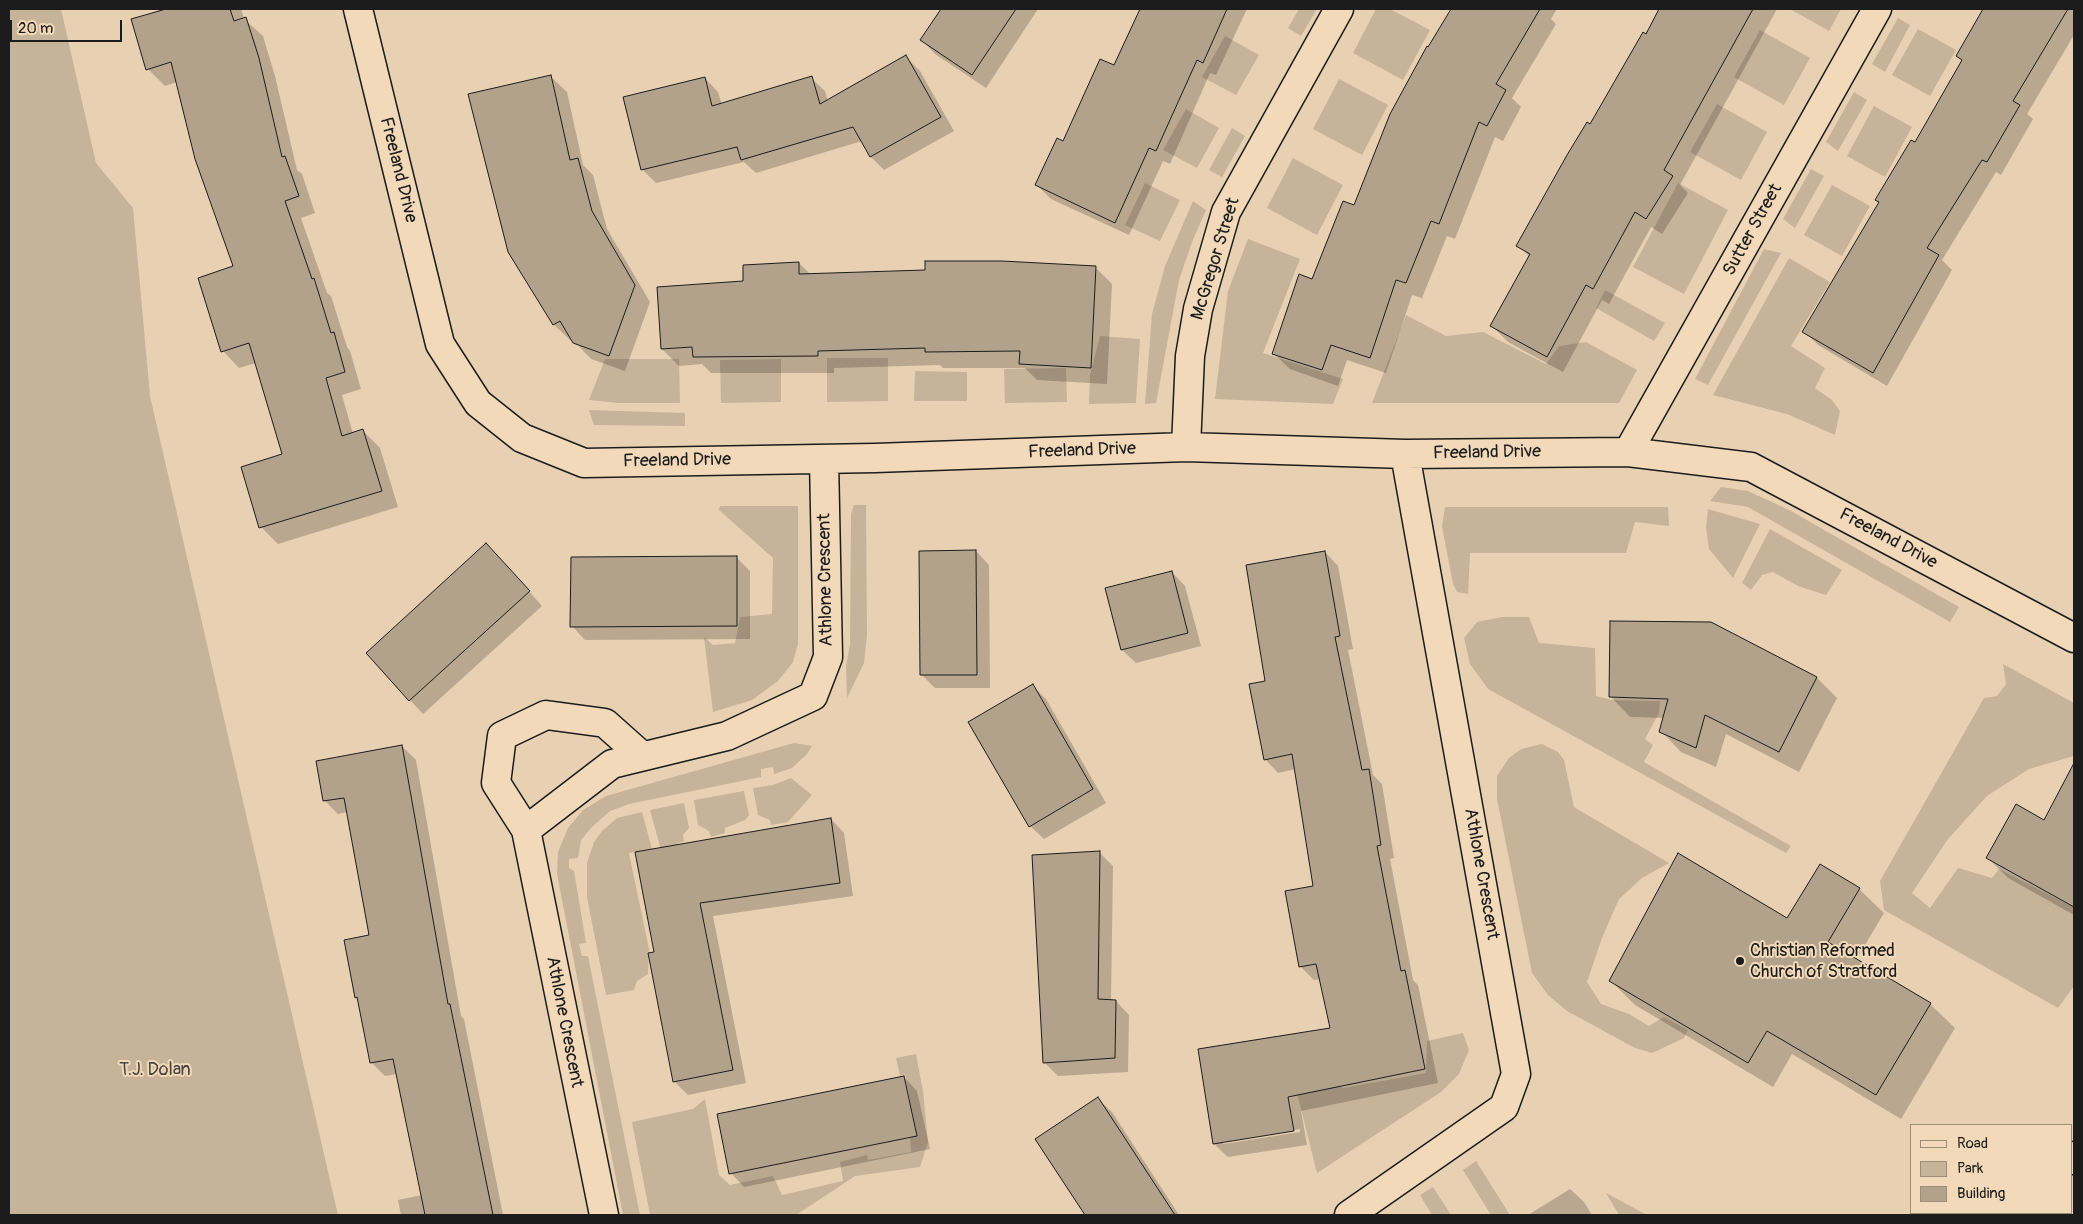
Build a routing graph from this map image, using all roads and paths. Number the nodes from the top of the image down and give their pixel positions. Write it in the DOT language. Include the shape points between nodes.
graph roads {
  1 [pos="358,9"];
  2 [pos="1339,9"];
  3 [pos="1877,9"];
  4 [pos="1186,447"];
  5 [pos="1628,452"];
  6 [pos="1405,454"];
  7 [pos="824,459"];
  8 [pos="2074,638"];
  9 [pos="642,756"];
  10 [pos="526,830"];
  11 [pos="604,1215"];
  12 [pos="1349,1215"];
  1 -- 7 [label="street, Freeland Drive" via="440,344 478,403 522,438 584,463"];
  2 -- 4 [label="street, McGregor Street" via="1226,212 1198,309 1190,356"];
  3 -- 5 [label="street, Sutter Street"];
  4 -- 6 [label="street, Freeland Drive"];
  4 -- 7 [label="street, Freeland Drive"];
  5 -- 6 [label="street, Freeland Drive"];
  5 -- 8 [label="street, Freeland Drive" via="1751,467"];
  6 -- 12 [label="street, Athlone Crescent" via="1516,1074 1504,1108"];
  7 -- 9 [label="street, Athlone Crescent" via="828,657 813,696 726,736"];
  9 -- 10 [label="street, Athlone Crescent" via="612,764"];
  9 -- 10 [label="street, Athlone Crescent" via="605,723 598,722 546,715 502,736 496,783"];
  10 -- 11 [label="street, Athlone Crescent"];
}
